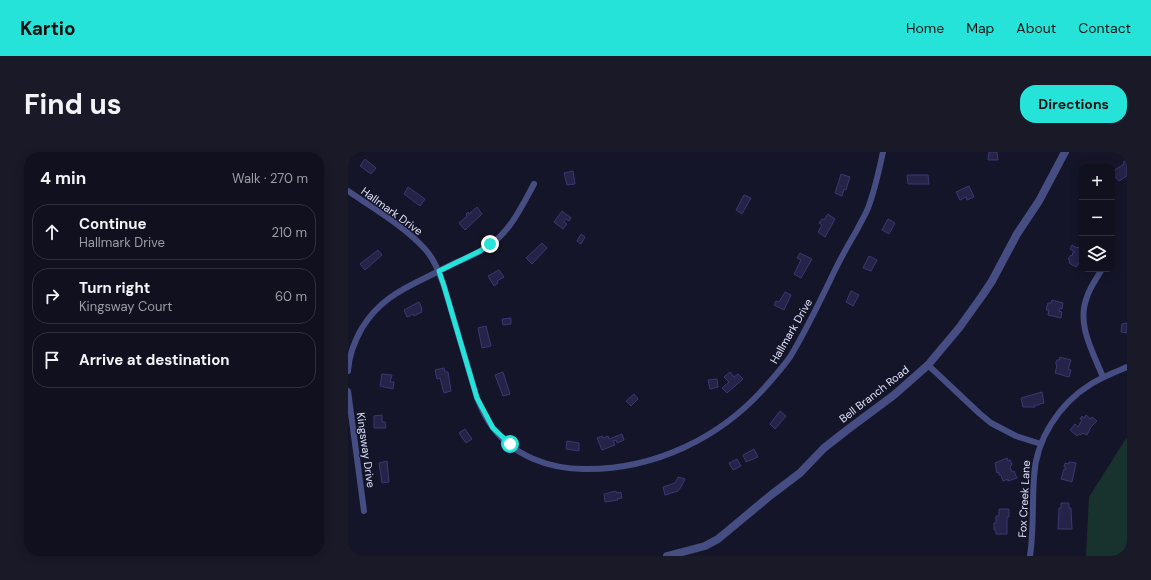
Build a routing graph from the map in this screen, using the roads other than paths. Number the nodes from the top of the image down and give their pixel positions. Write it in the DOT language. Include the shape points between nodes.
graph roads {
  1 [pos="883,152"];
  2 [pos="1065,152"];
  3 [pos="534,184"];
  4 [pos="348,191"];
  5 [pos="439,271"];
  6 [pos="1100,272"];
  7 [pos="928,365"];
  8 [pos="1127,367"];
  9 [pos="348,371"];
  10 [pos="1103,377"];
  11 [pos="348,392"];
  12 [pos="1041,444"];
  13 [pos="364,511"];
  14 [pos="668,556"];
  15 [pos="1030,556"];
  1 -- 5 [label="street, Hallmark Drive" via="868,209 790,358 758,396 730,421 678,451 640,463 591,469 560,468 528,456 502,437 493,428 477,398"];
  2 -- 7 [label="street, Bell Branch Road" via="1043,196 1017,234 992,281 959,328"];
  3 -- 5 [label="street" via="503,234 480,251"];
  4 -- 5 [label="street, Hallmark Drive" via="413,237 425,249"];
  5 -- 9 [label="street" via="403,288 374,312 360,332 350,354"];
  6 -- 10 [label="street" via="1087,296 1083,325"];
  7 -- 12 [label="street" via="978,414 1016,436"];
  7 -- 14 [label="street, Bell Branch Road" via="894,395 824,448 800,473 718,539 705,546"];
  8 -- 10 [label="street, Fox Creek Lane"];
  10 -- 12 [label="street, Fox Creek Lane" via="1077,393 1067,403 1046,431"];
  11 -- 13 [label="street, Kingsway Drive"];
  12 -- 15 [label="street, Fox Creek Lane" via="1034,475"];
}
